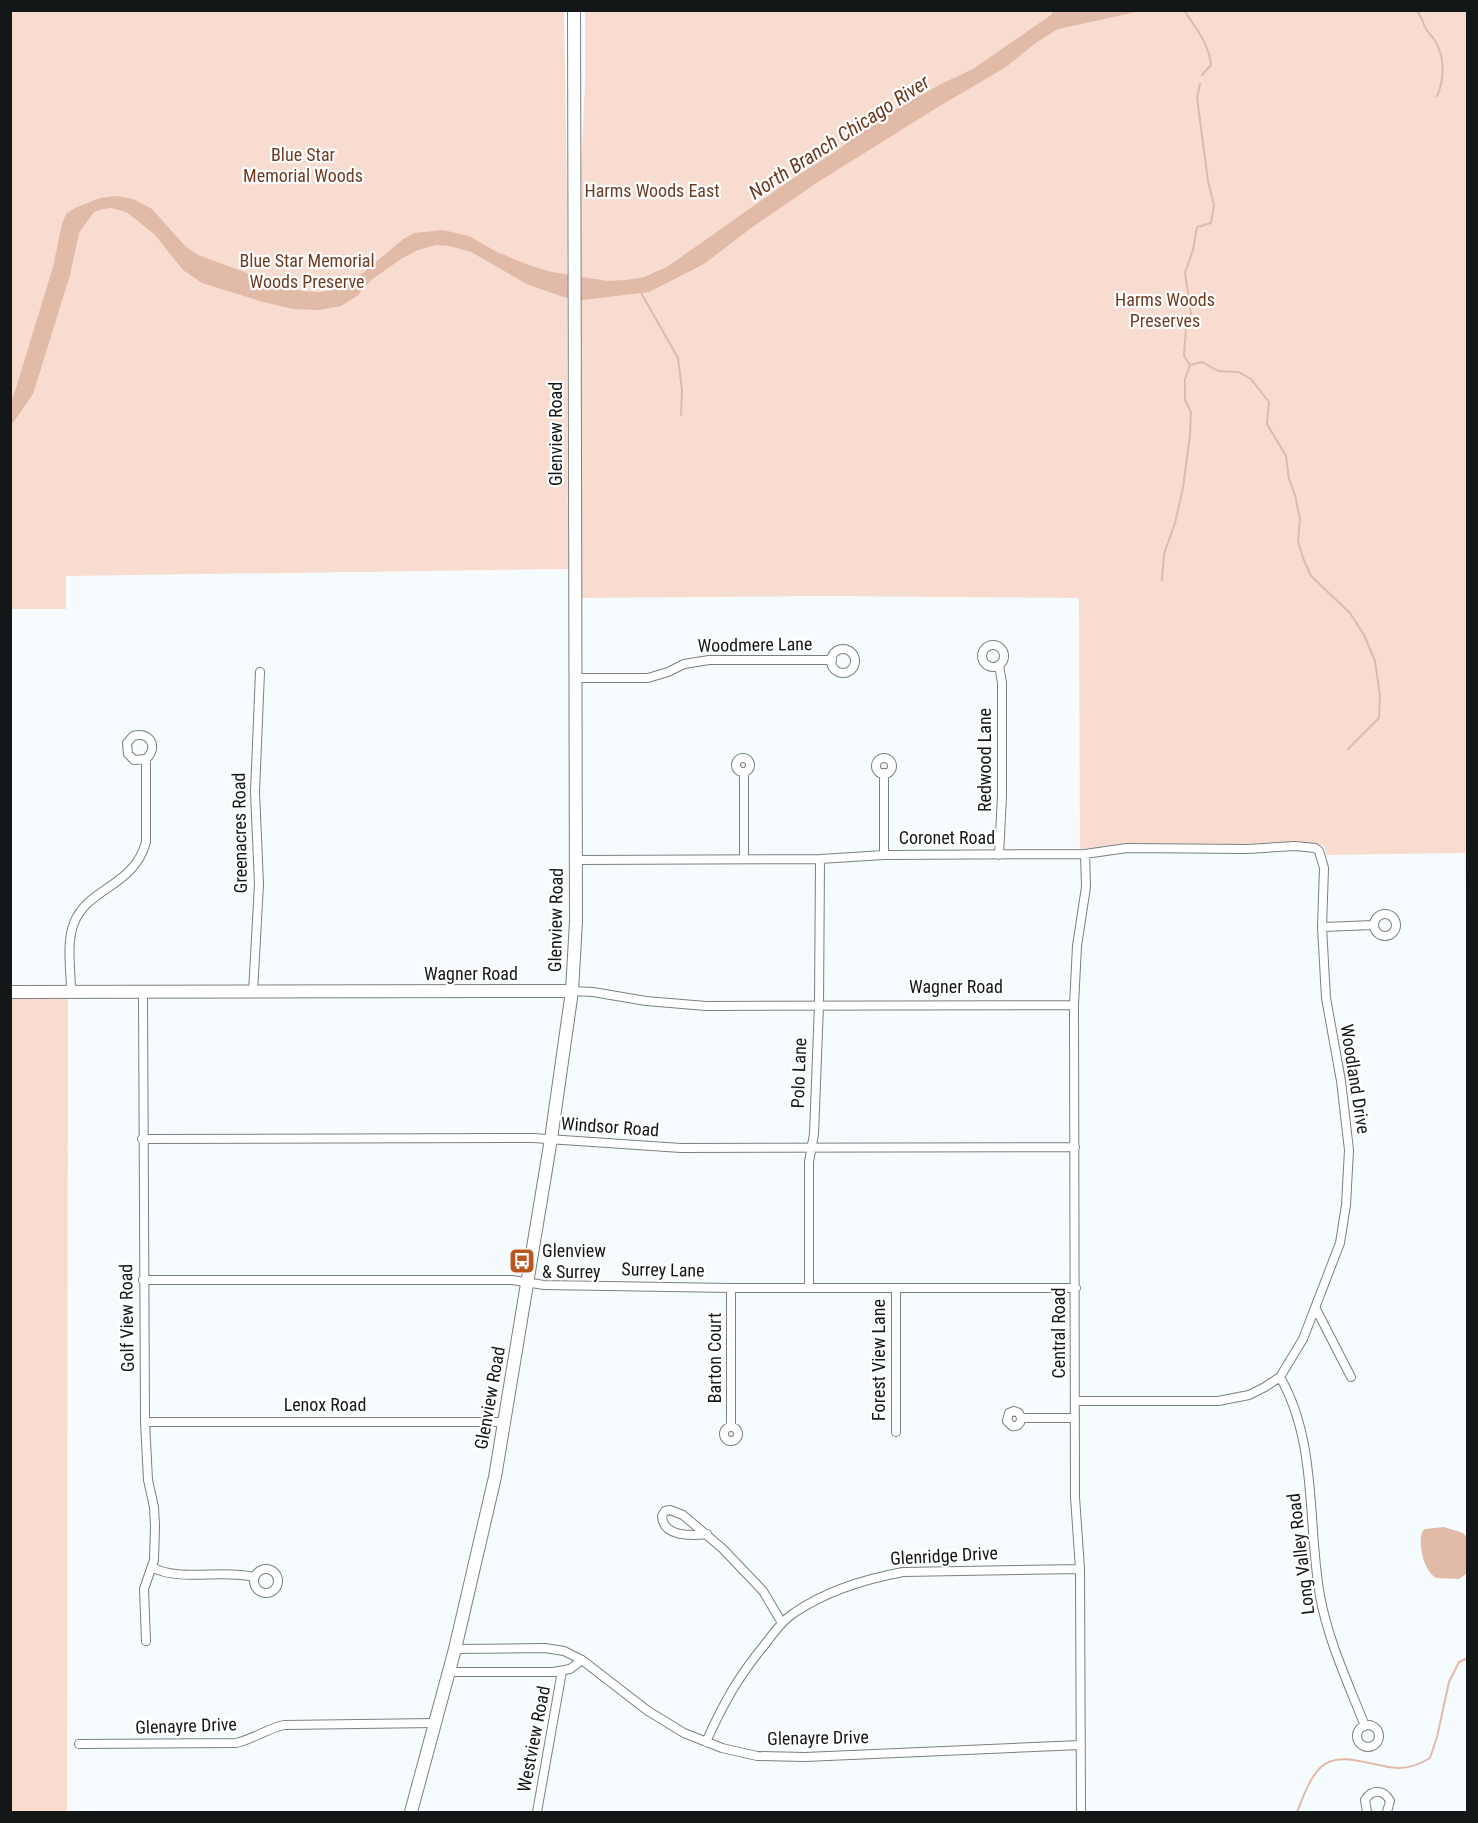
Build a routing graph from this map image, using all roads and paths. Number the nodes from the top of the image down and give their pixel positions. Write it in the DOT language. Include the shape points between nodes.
graph roads {
  1 [pos="574,10"];
  2 [pos="832,660"];
  3 [pos="999,665"];
  4 [pos="260,672"];
  5 [pos="574,678"];
  6 [pos="146,759"];
  7 [pos="744,772"];
  8 [pos="884,773"];
  9 [pos="1319,851"];
  10 [pos="1085,854"];
  11 [pos="884,855"];
  12 [pos="999,855"];
  13 [pos="744,859"];
  14 [pos="575,860"];
  15 [pos="820,860"];
  16 [pos="1374,925"];
  17 [pos="1322,927"];
  18 [pos="572,991"];
  19 [pos="10,992"];
  20 [pos="71,992"];
  21 [pos="143,992"];
  22 [pos="253,992"];
  23 [pos="819,1005"];
  24 [pos="1074,1005"];
  25 [pos="142,1139"];
  26 [pos="551,1139"];
  27 [pos="1075,1147"];
  28 [pos="812,1148"];
  29 [pos="143,1280"];
  30 [pos="528,1283"];
  31 [pos="809,1287"];
  32 [pos="732,1288"];
  33 [pos="896,1288"];
  34 [pos="1076,1288"];
  35 [pos="1316,1309"];
  36 [pos="1280,1377"];
  37 [pos="1351,1377"];
  38 [pos="1075,1401"];
  39 [pos="1022,1418"];
  40 [pos="1075,1418"];
  41 [pos="145,1422"];
  42 [pos="505,1422"];
  43 [pos="731,1427"];
  44 [pos="896,1432"];
  45 [pos="707,1534"];
  46 [pos="152,1567"];
  47 [pos="1080,1569"];
  48 [pos="254,1577"];
  49 [pos="782,1623"];
  50 [pos="146,1641"];
  51 [pos="455,1649"];
  52 [pos="582,1660"];
  53 [pos="562,1671"];
  54 [pos="448,1672"];
  55 [pos="434,1723"];
  56 [pos="1365,1725"];
  57 [pos="706,1742"];
  58 [pos="79,1744"];
  59 [pos="1081,1745"];
  60 [pos="411,1812"];
  61 [pos="537,1812"];
  62 [pos="1081,1812"];
  63 [pos="1367,1812"];
  64 [pos="1387,1812"];
  1 -- 5 [label="main road, Glenview Road"];
  2 -- 5 [label="street, Woodmere Lane" via="709,660 684,664 648,678"];
  3 -- 12 [label="street, Redwood Lane"];
  4 -- 22 [label="street, Greenacres Road" via="255,792 259,884"];
  5 -- 14 [label="main road, Glenview Road"];
  6 -- 20 [label="street" via="143,854 130,872 78,915 71,935"];
  7 -- 13 [label="street"];
  8 -- 11 [label="street"];
  9 -- 10 [label="street, Coronet Road" via="1294,846 1127,848"];
  9 -- 17 [label="street, Woodland Drive" via="1324,868"];
  10 -- 12 [label="street, Coronet Road"];
  10 -- 24 [label="street, Central Road" via="1086,887"];
  11 -- 12 [label="street, Coronet Road"];
  11 -- 15 [label="street, Coronet Road"];
  13 -- 14 [label="street, Coronet Road"];
  13 -- 15 [label="street, Coronet Road"];
  14 -- 18 [label="main road, Glenview Road"];
  15 -- 23 [label="street, Polo Lane"];
  16 -- 17 [label="street"];
  17 -- 35 [label="street, Woodland Drive" via="1326,999 1345,1111 1349,1174 1340,1243"];
  18 -- 22 [label="main road, Wagner Road"];
  18 -- 23 [label="street, Wagner Road" via="706,1006"];
  18 -- 26 [label="main road, Glenview Road"];
  19 -- 20 [label="main road, Wagner Road"];
  20 -- 21 [label="main road, Wagner Road"];
  21 -- 22 [label="main road, Wagner Road"];
  21 -- 25 [label="street, Golf View Road"];
  23 -- 24 [label="street, Wagner Road"];
  23 -- 28 [label="street, Polo Lane"];
  24 -- 27 [label="street, Central Road"];
  25 -- 26 [label="street, Windsor Road"];
  25 -- 29 [label="street, Golf View Road"];
  26 -- 28 [label="street, Windsor Road" via="660,1147"];
  26 -- 30 [label="main road, Glenview Road"];
  27 -- 28 [label="street, Windsor Road"];
  27 -- 34 [label="street, Central Road"];
  28 -- 31 [label="street, Polo Lane"];
  29 -- 30 [label="street, Surrey Lane"];
  29 -- 41 [label="street, Golf View Road"];
  30 -- 32 [label="street, Surrey Lane"];
  30 -- 42 [label="main road, Glenview Road"];
  31 -- 32 [label="street, Surrey Lane"];
  31 -- 33 [label="street, Surrey Lane"];
  32 -- 43 [label="street, Barton Court"];
  33 -- 34 [label="street, Surrey Lane"];
  33 -- 44 [label="street, Forest View Lane"];
  34 -- 38 [label="street, Central Road"];
  35 -- 36 [label="street, Woodland Drive"];
  35 -- 37 [label="street"];
  36 -- 38 [label="street, Woodland Drive" via="1250,1395 1218,1401"];
  36 -- 56 [label="street, Long Valley Road" via="1306,1452 1323,1607"];
  38 -- 40 [label="street, Central Road"];
  39 -- 40 [label="street"];
  40 -- 47 [label="street, Central Road"];
  41 -- 42 [label="street, Lenox Road"];
  41 -- 46 [label="street, Golf View Road" via="155,1526"];
  42 -- 51 [label="main road, Glenview Road"];
  45 -- 45 [label="street" via="676,1511 665,1511 662,1516 665,1526 674,1532"];
  45 -- 49 [label="street" via="758,1584"];
  46 -- 48 [label="street" via="168,1574 233,1573"];
  46 -- 50 [label="street, Golf View Road" via="144,1589"];
  47 -- 49 [label="street, Glenridge Drive" via="903,1572 833,1593"];
  47 -- 59 [label="street, Central Road"];
  49 -- 57 [label="street, Glenridge Drive" via="734,1685"];
  51 -- 52 [label="street, Glenayre Drive" via="554,1649"];
  51 -- 54 [label="main road, Glenview Road"];
  52 -- 53 [label="street"];
  52 -- 57 [label="street, Glenayre Drive" via="648,1711"];
  53 -- 54 [label="street"];
  53 -- 61 [label="street, Westview Road"];
  54 -- 55 [label="main road, Glenview Road"];
  55 -- 58 [label="street, Glenayre Drive" via="284,1725 236,1743"];
  55 -- 60 [label="main road, Glenview Road"];
  57 -- 59 [label="street, Glenayre Drive" via="738,1752 776,1757"];
  59 -- 62 [label="street, Central Road"];
  63 -- 64 [label="street" via="1365,1800 1378,1791 1390,1801"];
}
